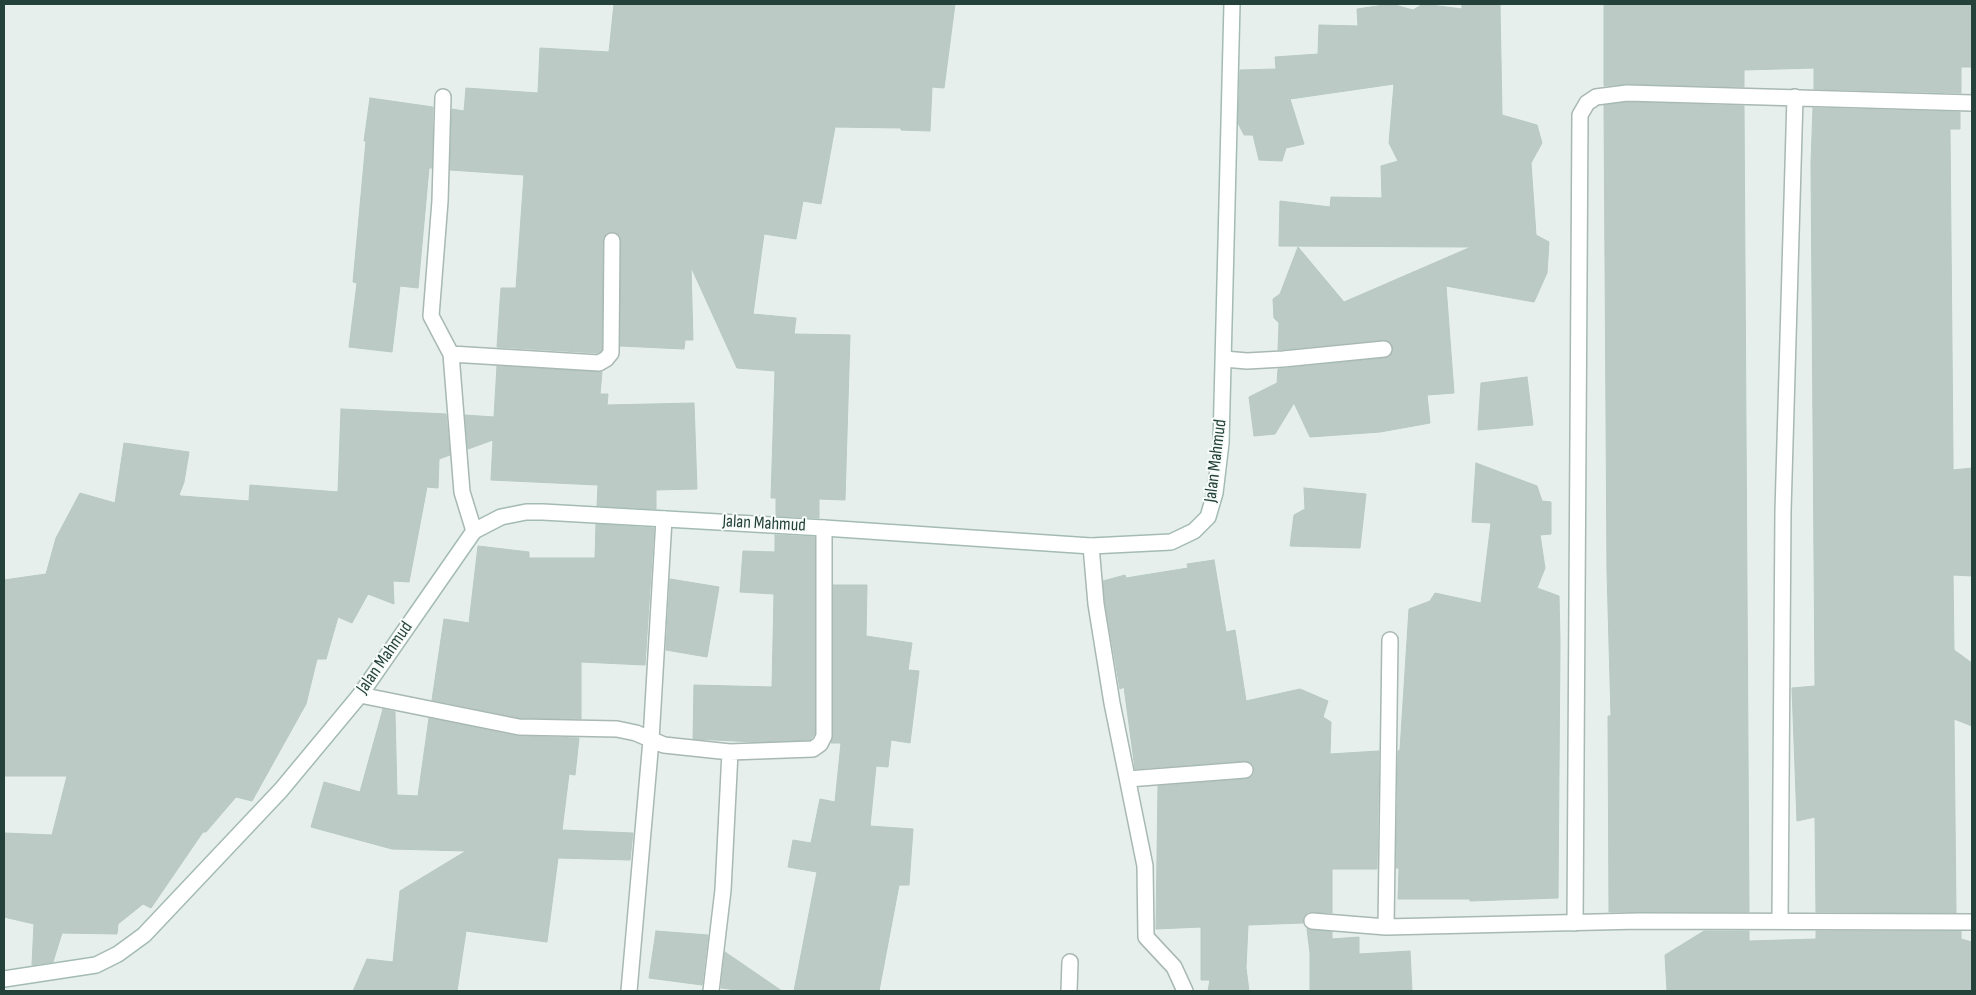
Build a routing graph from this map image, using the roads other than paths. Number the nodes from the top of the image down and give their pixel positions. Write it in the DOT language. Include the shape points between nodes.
graph roads {
  1 [pos="1232,4"];
  2 [pos="443,97"];
  3 [pos="1795,97"];
  4 [pos="1972,103"];
  5 [pos="612,241"];
  6 [pos="1384,349"];
  7 [pos="451,354"];
  8 [pos="1224,359"];
  9 [pos="664,519"];
  10 [pos="824,528"];
  11 [pos="474,531"];
  12 [pos="1091,546"];
  13 [pos="1390,640"];
  14 [pos="360,695"];
  15 [pos="651,740"];
  16 [pos="730,752"];
  17 [pos="1245,770"];
  18 [pos="1128,779"];
  19 [pos="1312,921"];
  20 [pos="1780,921"];
  21 [pos="1972,922"];
  22 [pos="1575,923"];
  23 [pos="1386,927"];
  24 [pos="1070,962"];
  25 [pos="4,979"];
  26 [pos="629,991"];
  27 [pos="712,991"];
  28 [pos="1069,991"];
  29 [pos="1185,991"];
  1 -- 8 [label="street, Jalan Mahmud"];
  2 -- 7 [label="street" via="440,201 431,316"];
  3 -- 4 [label="street"];
  3 -- 20 [label="street" via="1783,511"];
  3 -- 22 [label="street" via="1616,94 1596,97 1587,103 1580,115"];
  5 -- 7 [label="street" via="611,353 606,359 599,363"];
  6 -- 8 [label="street" via="1283,359"];
  7 -- 11 [label="street" via="462,492"];
  8 -- 12 [label="street, Jalan Mahmud" via="1221,442 1215,493 1208,517 1194,532 1171,542"];
  9 -- 10 [label="street, Jalan Mahmud"];
  9 -- 11 [label="street, Jalan Mahmud" via="526,512 501,517"];
  9 -- 15 [label="street"];
  10 -- 12 [label="street, Jalan Mahmud"];
  10 -- 16 [label="street" via="824,736 813,748"];
  11 -- 14 [label="street, Jalan Mahmud"];
  12 -- 18 [label="street" via="1096,604"];
  13 -- 23 [label="street"];
  14 -- 15 [label="street" via="518,727 617,728"];
  14 -- 25 [label="street, Jalan Mahmud" via="282,790 144,935 96,965"];
  15 -- 16 [label="street" via="664,745"];
  15 -- 26 [label="street"];
  16 -- 27 [label="street" via="723,890"];
  17 -- 18 [label="street"];
  18 -- 29 [label="street" via="1145,866 1146,937 1174,968"];
  19 -- 23 [label="street"];
  20 -- 21 [label="street"];
  20 -- 22 [label="street"];
  22 -- 23 [label="street"];
  24 -- 28 [label="street"];
}
